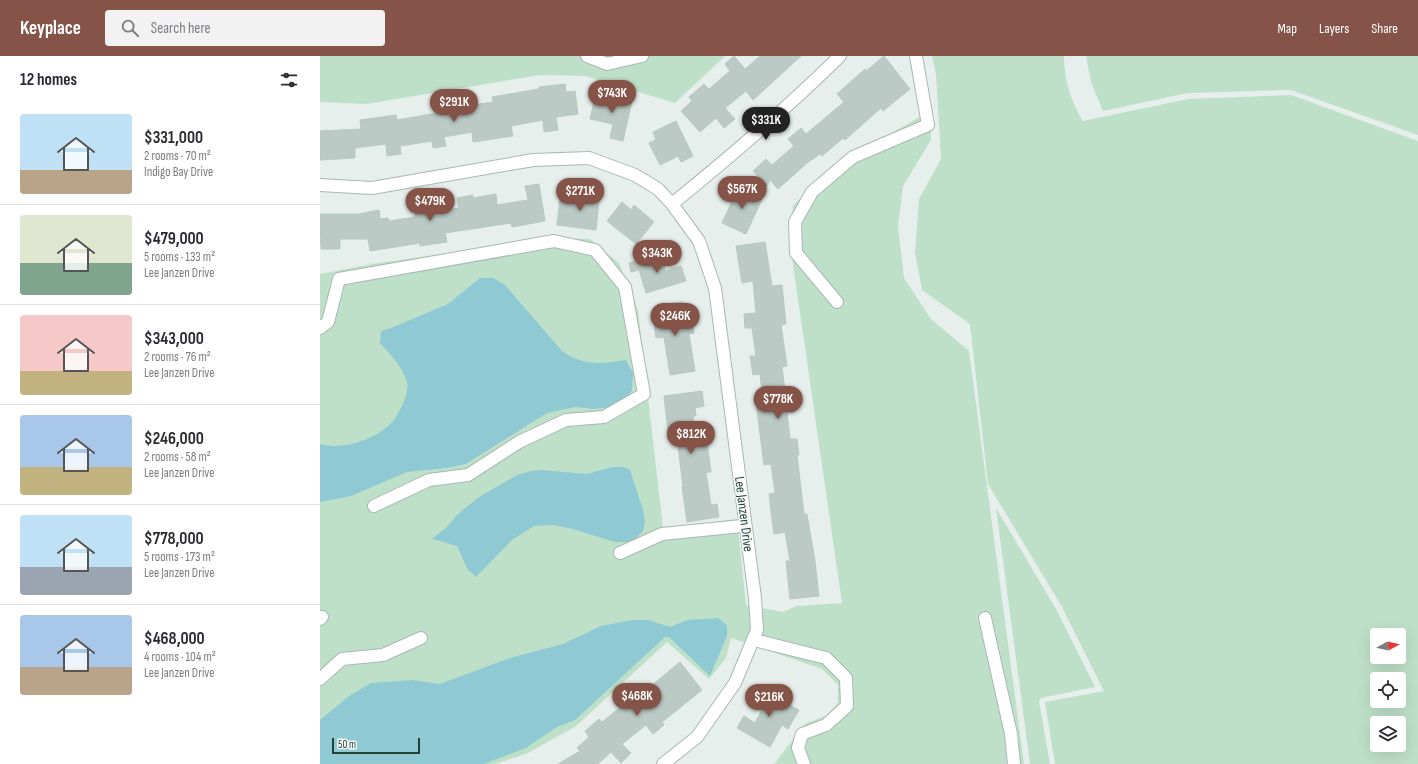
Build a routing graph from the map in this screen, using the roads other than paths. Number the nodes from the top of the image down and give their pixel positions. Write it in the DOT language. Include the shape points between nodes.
graph roads {
  1 [pos="587,56"];
  2 [pos="642,56"];
  3 [pos="840,56"];
  4 [pos="916,56"];
  5 [pos="320,185"];
  6 [pos="672,204"];
  7 [pos="837,302"];
  8 [pos="320,328"];
  9 [pos="374,506"];
  10 [pos="742,526"];
  11 [pos="620,553"];
  12 [pos="985,618"];
  13 [pos="420,638"];
  14 [pos="758,641"];
  15 [pos="320,679"];
  16 [pos="663,764"];
  17 [pos="804,764"];
  18 [pos="1014,764"];
  1 -- 2 [label="street" via="607,64"];
  3 -- 6 [label="street" via="740,148"];
  4 -- 7 [label="street" via="928,125 853,157 812,192 795,222 796,253"];
  5 -- 6 [label="street, Lee Janzen Drive" via="372,188 532,160 589,158 635,175 658,189"];
  6 -- 16 [label="street, Lee Janzen Drive" via="698,241 715,288 757,630 735,683 697,737"];
  8 -- 9 [label="street" via="328,322 339,279 554,241 595,250 625,287 644,394 604,417 566,420 519,442 468,475 429,480"];
  10 -- 11 [label="street" via="662,534"];
  12 -- 18 [label="street" via="1011,734"];
  13 -- 15 [label="street" via="383,655 342,659"];
  14 -- 17 [label="street" via="826,658 846,678 847,706 826,725 802,734 798,748"];
}
